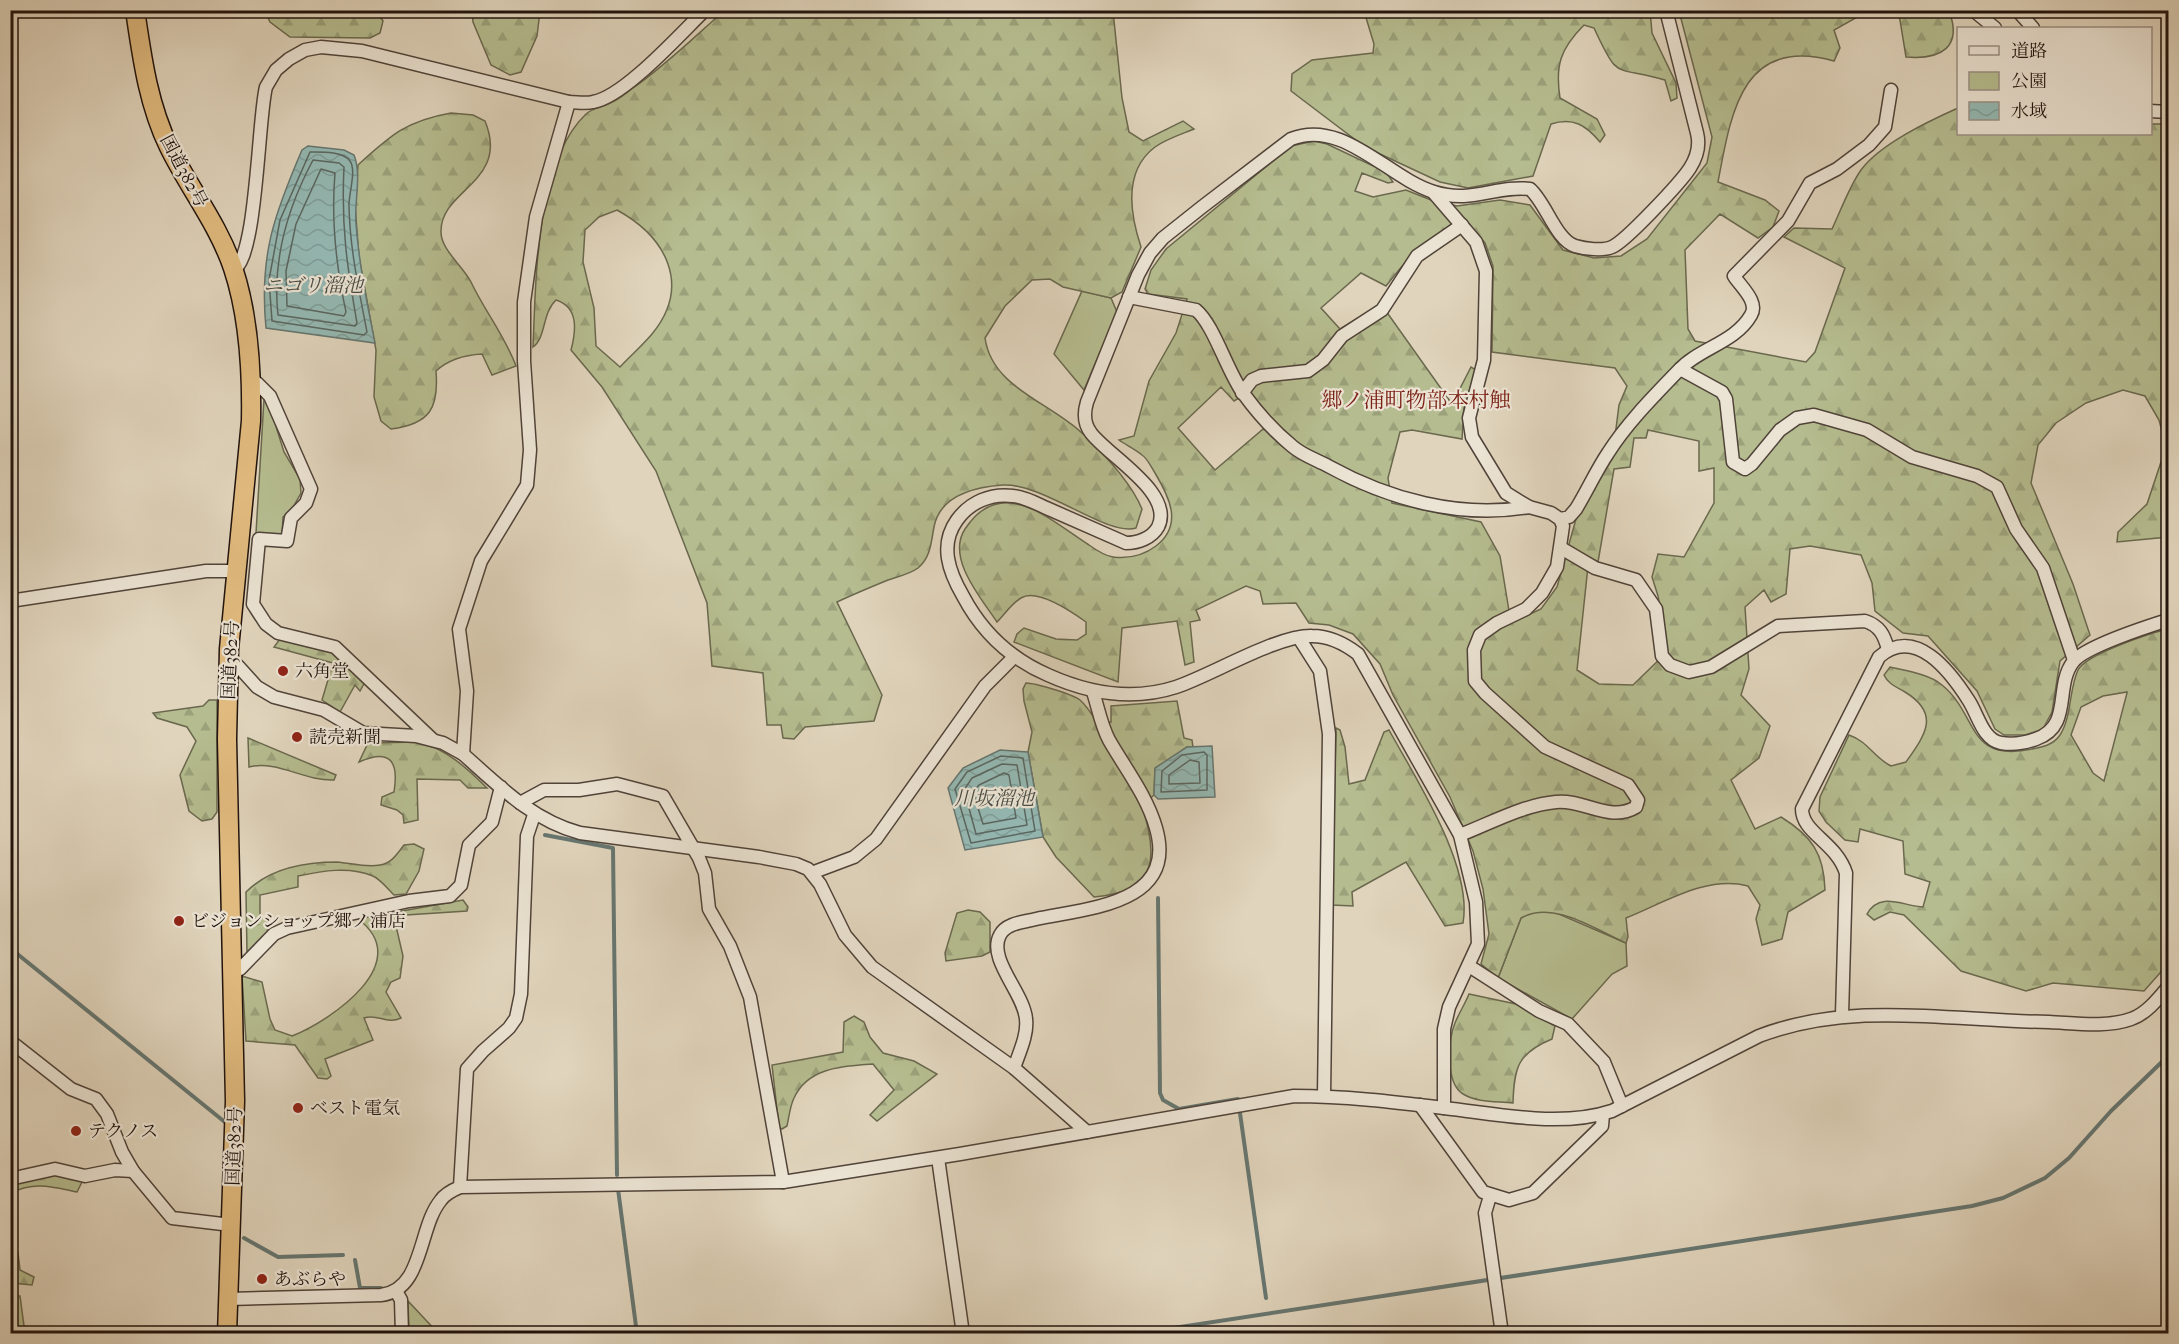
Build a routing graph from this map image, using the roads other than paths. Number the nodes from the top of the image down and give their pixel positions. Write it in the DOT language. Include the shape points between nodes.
graph roads {
  1 [pos="135,10"];
  2 [pos="705,10"];
  3 [pos="1666,10"];
  4 [pos="1973,10"];
  5 [pos="2017,10"];
  6 [pos="1994,27"];
  7 [pos="2032,27"];
  8 [pos="1891,90"];
  9 [pos="569,102"];
  10 [pos="2152,111"];
  11 [pos="2169,112"];
  12 [pos="1433,192"];
  13 [pos="1462,225"];
  14 [pos="233,270"];
  15 [pos="1129,297"];
  16 [pos="1680,369"];
  17 [pos="252,383"];
  18 [pos="1242,393"];
  19 [pos="1529,507"];
  20 [pos="1560,519"];
  21 [pos="1561,548"];
  22 [pos="236,571"];
  23 [pos="10,601"];
  24 [pos="2169,620"];
  25 [pos="1299,638"];
  26 [pos="1888,649"];
  27 [pos="1014,657"];
  28 [pos="2074,660"];
  29 [pos="229,664"];
  30 [pos="1093,692"];
  31 [pos="433,740"];
  32 [pos="463,753"];
  33 [pos="501,787"];
  34 [pos="520,803"];
  35 [pos="534,815"];
  36 [pos="1460,835"];
  37 [pos="694,849"];
  38 [pos="814,872"];
  39 [pos="1469,966"];
  40 [pos="232,970"];
  41 [pos="2169,987"];
  42 [pos="1842,1015"];
  43 [pos="10,1041"];
  44 [pos="1014,1068"];
  45 [pos="1324,1096"];
  46 [pos="1420,1105"];
  47 [pos="1622,1106"];
  48 [pos="1444,1108"];
  49 [pos="1602,1114"];
  50 [pos="1087,1132"];
  51 [pos="938,1158"];
  52 [pos="134,1171"];
  53 [pos="10,1179"];
  54 [pos="783,1182"];
  55 [pos="460,1186"];
  56 [pos="1490,1196"];
  57 [pos="231,1225"];
  58 [pos="396,1291"];
  59 [pos="229,1299"];
  60 [pos="227,1334"];
  61 [pos="402,1334"];
  62 [pos="963,1334"];
  63 [pos="1502,1334"];
  1 -- 14 [label="highway, 国道382号" via="144,70 160,126 219,234"];
  2 -- 9 [label="street" via="615,92 593,102"];
  3 -- 12 [label="street" via="1697,133 1697,153 1689,169 1614,246 1574,246 1561,235 1530,189 1463,198"];
  4 -- 6 [label="street"];
  5 -- 7 [label="street"];
  8 -- 16 [label="street" via="1885,127 1869,145 1810,183 1788,221 1734,276 1754,306 1752,315 1736,332"];
  9 -- 14 [label="street" via="362,51 321,47 305,50 276,70 266,87 250,230 243,262"];
  9 -- 32 [label="street" via="536,217 524,302 530,450 527,485 481,561 459,629 467,691"];
  10 -- 11 [label="street"];
  12 -- 13 [label="street"];
  12 -- 15 [label="street" via="1345,143 1320,133 1303,134 1279,148 1163,238 1150,253"];
  13 -- 18 [label="street" via="1417,256 1382,310 1342,336 1323,360 1308,371 1261,376 1252,380"];
  13 -- 19 [label="street" via="1482,254 1486,271 1484,360 1469,418 1472,437 1506,493"];
  14 -- 17 [label="highway, 国道382号" via="247,334"];
  15 -- 18 [label="street" via="1197,310 1205,317"];
  15 -- 27 [label="street" via="1084,412 1089,432 1151,490 1160,511 1156,531 1136,543 1126,543 1014,496 996,495 967,508 950,533 949,568 964,598 980,623"];
  16 -- 20 [label="street" via="1628,424 1576,509 1569,517"];
  16 -- 28 [label="street" via="1722,392 1733,462 1738,468 1752,464 1780,430 1797,418 1814,415 1867,430 1912,457 1977,476 1997,487 2016,529 2043,568"];
  17 -- 22 [label="highway, 国道382号"];
  17 -- 31 [label="street" via="270,396 311,489 306,503 291,518 286,541 258,539 252,604 278,633 335,647"];
  18 -- 19 [label="street" via="1293,447 1360,484 1432,506 1515,510"];
  19 -- 20 [label="street"];
  20 -- 21 [label="street"];
  21 -- 26 [label="street" via="1596,568 1636,580 1656,609 1662,656 1680,670 1711,667 1778,626 1795,623 1865,621 1882,633"];
  21 -- 36 [label="street" via="1557,567 1542,593 1526,609 1480,635 1474,650 1475,681 1545,747 1628,785 1638,800 1636,807 1627,813 1613,814 1557,802 1526,808"];
  22 -- 23 [label="street" via="206,571"];
  22 -- 29 [label="highway, 国道382号"];
  24 -- 28 [label="street" via="2092,649"];
  25 -- 30 [label="street" via="1175,687 1135,693"];
  25 -- 36 [label="street" via="1328,639 1358,654"];
  25 -- 45 [label="street" via="1320,671 1329,734"];
  26 -- 28 [label="street" via="1904,644 1924,651 1956,683 1988,736 2009,744 2037,739 2055,728"];
  26 -- 42 [label="street" via="1879,657 1851,707 1802,809 1805,825 1831,846 1846,873"];
  27 -- 30 [label="street" via="1049,676"];
  27 -- 38 [label="street" via="986,686 876,839 854,857"];
  29 -- 31 [label="street" via="238,666 257,687 274,697 324,710 363,732"];
  29 -- 40 [label="highway, 国道382号"];
  30 -- 44 [label="street" via="1108,737 1143,796 1156,827 1160,859 1151,880 1133,894 1021,922 1002,931 997,948 1000,961 1019,994 1027,1021"];
  31 -- 32 [label="street"];
  32 -- 33 [label="street"];
  33 -- 34 [label="street"];
  33 -- 40 [label="street" via="492,822 469,845 461,885 450,896 287,927 274,934 240,969"];
  34 -- 35 [label="street"];
  34 -- 37 [label="street" via="544,790 617,784 635,787 663,796"];
  35 -- 37 [label="street" via="580,833"];
  35 -- 55 [label="street" via="527,836 521,994 516,1018 509,1028 467,1069"];
  36 -- 39 [label="street" via="1478,924 1478,944"];
  37 -- 38 [label="street" via="796,864"];
  37 -- 54 [label="street" via="705,873 709,909 730,945 750,997"];
  38 -- 44 [label="street" via="845,935 872,967"];
  39 -- 47 [label="street" via="1539,1011 1568,1024 1604,1062"];
  39 -- 48 [label="street" via="1449,1007 1444,1029"];
  40 -- 57 [label="highway, 国道382号" via="235,1101"];
  41 -- 42 [label="street" via="2143,1013 2118,1022"];
  42 -- 47 [label="street" via="1785,1026 1759,1036"];
  43 -- 52 [label="street" via="71,1089 96,1099"];
  44 -- 50 [label="street"];
  45 -- 46 [label="street"];
  45 -- 50 [label="street" via="1282,1098"];
  46 -- 48 [label="street"];
  46 -- 56 [label="street" via="1469,1174"];
  47 -- 49 [label="street"];
  48 -- 49 [label="street" via="1551,1118"];
  49 -- 56 [label="street" via="1602,1126 1533,1193 1509,1200"];
  50 -- 51 [label="street"];
  51 -- 54 [label="street"];
  51 -- 62 [label="street"];
  52 -- 53 [label="street" via="85,1176 55,1169"];
  52 -- 57 [label="street" via="172,1218"];
  54 -- 55 [label="street"];
  55 -- 58 [label="street" via="442,1198 433,1212 418,1257"];
  56 -- 63 [label="street" via="1485,1213"];
  57 -- 59 [label="highway, 国道382号"];
  58 -- 59 [label="street" via="381,1295"];
  58 -- 61 [label="street" via="401,1300"];
  59 -- 60 [label="highway, 国道382号"];
}
